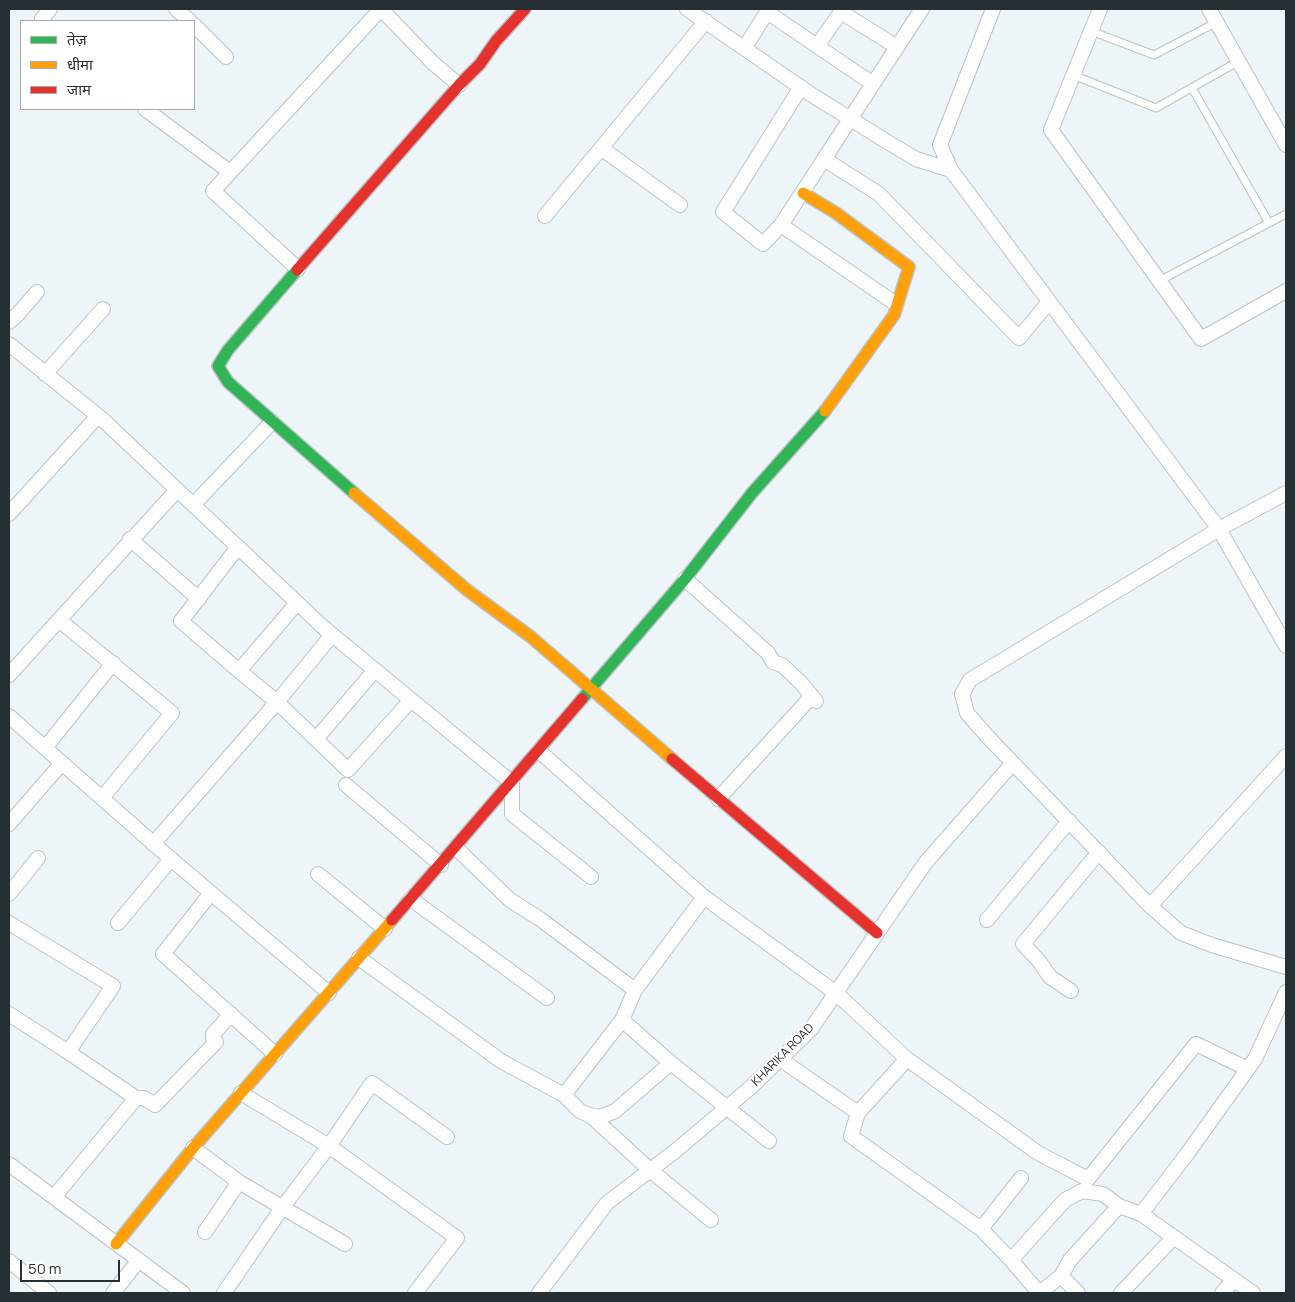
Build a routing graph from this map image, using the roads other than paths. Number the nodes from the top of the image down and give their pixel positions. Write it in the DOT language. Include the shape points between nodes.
graph roads {
  1 [pos="50,9"];
  2 [pos="176,9"];
  3 [pos="381,9"];
  4 [pos="525,9"];
  5 [pos="687,9"];
  6 [pos="993,9"];
  7 [pos="1100,9"];
  8 [pos="1209,9"];
  9 [pos="768,10"];
  10 [pos="842,10"];
  11 [pos="919,10"];
  12 [pos="43,20"];
  13 [pos="189,20"];
  14 [pos="706,21"];
  15 [pos="1217,22"];
  16 [pos="195,26"];
  17 [pos="1091,31"];
  18 [pos="818,46"];
  19 [pos="745,47"];
  20 [pos="897,47"];
  21 [pos="226,57"];
  22 [pos="1239,61"];
  23 [pos="1073,75"];
  24 [pos="873,84"];
  25 [pos="459,85"];
  26 [pos="801,87"];
  27 [pos="1192,88"];
  28 [pos="147,110"];
  29 [pos="851,120"];
  30 [pos="1286,145"];
  31 [pos="602,148"];
  32 [pos="824,159"];
  33 [pos="950,170"];
  34 [pos="230,172"];
  35 [pos="804,193"];
  36 [pos="680,204"];
  37 [pos="1286,214"];
  38 [pos="546,216"];
  39 [pos="1269,223"];
  40 [pos="781,226"];
  41 [pos="298,270"];
  42 [pos="1159,281"];
  43 [pos="37,292"];
  44 [pos="1286,292"];
  45 [pos="1049,302"];
  46 [pos="896,304"];
  47 [pos="102,309"];
  48 [pos="9,322"];
  49 [pos="9,344"];
  50 [pos="45,374"];
  51 [pos="98,416"];
  52 [pos="272,422"];
  53 [pos="177,490"];
  54 [pos="1286,493"];
  55 [pos="193,505"];
  56 [pos="9,514"];
  57 [pos="1219,529"];
  58 [pos="130,539"];
  59 [pos="238,547"];
  60 [pos="685,579"];
  61 [pos="199,598"];
  62 [pos="297,603"];
  63 [pos="59,620"];
  64 [pos="1281,623"];
  65 [pos="332,635"];
  66 [pos="1286,646"];
  67 [pos="113,663"];
  68 [pos="375,670"];
  69 [pos="239,671"];
  70 [pos="9,675"];
  71 [pos="591,690"];
  72 [pos="411,700"];
  73 [pos="277,702"];
  74 [pos="10,719"];
  75 [pos="316,739"];
  76 [pos="45,748"];
  77 [pos="539,751"];
  78 [pos="1286,756"];
  79 [pos="62,763"];
  80 [pos="1013,763"];
  81 [pos="512,783"];
  82 [pos="346,785"];
  83 [pos="102,798"];
  84 [pos="718,799"];
  85 [pos="1069,821"];
  86 [pos="9,824"];
  87 [pos="153,844"];
  88 [pos="456,848"];
  89 [pos="1099,852"];
  90 [pos="38,858"];
  91 [pos="171,859"];
  92 [pos="441,865"];
  93 [pos="318,874"];
  94 [pos="591,878"];
  95 [pos="211,893"];
  96 [pos="9,894"];
  97 [pos="704,896"];
  98 [pos="411,899"];
  99 [pos="1150,906"];
  100 [pos="987,920"];
  101 [pos="9,923"];
  102 [pos="118,923"];
  103 [pos="385,929"];
  104 [pos="877,933"];
  105 [pos="359,958"];
  106 [pos="1286,967"];
  107 [pos="635,990"];
  108 [pos="1071,991"];
  109 [pos="1286,992"];
  110 [pos="328,993"];
  111 [pos="836,993"];
  112 [pos="547,998"];
  113 [pos="9,1014"];
  114 [pos="231,1014"];
  115 [pos="622,1020"];
  116 [pos="68,1052"];
  117 [pos="275,1054"];
  118 [pos="780,1059"];
  119 [pos="907,1059"];
  120 [pos="670,1062"];
  121 [pos="1248,1069"];
  122 [pos="241,1093"];
  123 [pos="564,1095"];
  124 [pos="136,1098"];
  125 [pos="727,1107"];
  126 [pos="858,1113"];
  127 [pos="589,1115"];
  128 [pos="447,1137"];
  129 [pos="769,1141"];
  130 [pos="329,1146"];
  131 [pos="193,1148"];
  132 [pos="9,1164"];
  133 [pos="650,1170"];
  134 [pos="1021,1178"];
  135 [pos="239,1182"];
  136 [pos="54,1197"];
  137 [pos="1119,1206"];
  138 [pos="282,1208"];
  139 [pos="1141,1214"];
  140 [pos="711,1220"];
  141 [pos="981,1229"];
  142 [pos="205,1232"];
  143 [pos="1174,1237"];
  144 [pos="116,1244"];
  145 [pos="345,1244"];
  146 [pos="139,1260"];
  147 [pos="1011,1260"];
  148 [pos="9,1261"];
  149 [pos="1061,1276"];
  150 [pos="1234,1280"];
  151 [pos="1043,1292"];
  152 [pos="49,1293"];
  153 [pos="113,1293"];
  154 [pos="183,1293"];
  155 [pos="224,1293"];
  156 [pos="415,1293"];
  157 [pos="539,1293"];
  158 [pos="1078,1293"];
  159 [pos="1121,1293"];
  160 [pos="1222,1293"];
  161 [pos="1252,1293"];
  1 -- 12 [label="street"];
  2 -- 13 [label="street"];
  3 -- 25 [label="street"];
  3 -- 34 [label="street"];
  4 -- 25 [label="street"];
  5 -- 14 [label="street"];
  6 -- 33 [label="street" via="940,145"];
  7 -- 17 [label="street"];
  8 -- 15 [label="street"];
  9 -- 18 [label="street"];
  9 -- 19 [label="street"];
  10 -- 18 [label="street"];
  10 -- 20 [label="street"];
  11 -- 20 [label="street"];
  14 -- 19 [label="street"];
  14 -- 31 [label="street"];
  15 -- 17 [label="lane" via="1154,55"];
  15 -- 22 [label="street"];
  16 -- 21 [label="street"];
  17 -- 23 [label="street"];
  18 -- 24 [label="street"];
  19 -- 26 [label="street"];
  20 -- 24 [label="street"];
  22 -- 27 [label="lane"];
  22 -- 30 [label="street"];
  23 -- 27 [label="lane" via="1156,108"];
  23 -- 42 [label="street" via="1051,130"];
  24 -- 29 [label="street"];
  25 -- 41 [label="street"];
  26 -- 29 [label="street"];
  26 -- 40 [label="street" via="723,212 763,244"];
  27 -- 39 [label="lane"];
  28 -- 34 [label="street"];
  29 -- 32 [label="street"];
  29 -- 33 [label="street" via="916,159"];
  31 -- 36 [label="street"];
  31 -- 38 [label="street"];
  32 -- 35 [label="street"];
  32 -- 45 [label="street" via="879,194 1019,338"];
  33 -- 45 [label="street"];
  34 -- 41 [label="street" via="213,191"];
  35 -- 40 [label="street"];
  35 -- 46 [label="street" via="909,267"];
  37 -- 39 [label="lane"];
  39 -- 42 [label="lane"];
  40 -- 46 [label="street"];
  41 -- 52 [label="street" via="228,350 218,366 228,382"];
  42 -- 44 [label="street" via="1201,339"];
  43 -- 48 [label="street"];
  45 -- 57 [label="street"];
  46 -- 60 [label="street" via="894,315 829,406 752,492"];
  47 -- 50 [label="street"];
  49 -- 50 [label="street"];
  50 -- 51 [label="street"];
  51 -- 53 [label="street"];
  51 -- 56 [label="street"];
  52 -- 55 [label="street"];
  52 -- 71 [label="street" via="467,590 531,637"];
  53 -- 55 [label="street"];
  53 -- 58 [label="street"];
  54 -- 57 [label="street"];
  55 -- 59 [label="street"];
  57 -- 64 [label="street"];
  57 -- 80 [label="street" via="970,680 962,694 967,713"];
  58 -- 61 [label="street"];
  58 -- 63 [label="street"];
  59 -- 61 [label="street"];
  59 -- 62 [label="street"];
  60 -- 71 [label="street"];
  60 -- 84 [label="street" via="768,653 773,662 782,665 814,698"];
  61 -- 69 [label="street" via="181,621"];
  62 -- 65 [label="street"];
  62 -- 69 [label="street"];
  63 -- 67 [label="street"];
  63 -- 70 [label="street"];
  64 -- 66 [label="street"];
  65 -- 68 [label="street"];
  65 -- 73 [label="street"];
  67 -- 76 [label="street"];
  67 -- 83 [label="street" via="172,713"];
  68 -- 72 [label="street"];
  68 -- 75 [label="street"];
  69 -- 73 [label="street"];
  71 -- 77 [label="street"];
  71 -- 84 [label="street"];
  72 -- 75 [label="street" via="348,770"];
  72 -- 81 [label="street"];
  73 -- 75 [label="street"];
  73 -- 87 [label="street"];
  74 -- 76 [label="street"];
  76 -- 79 [label="street"];
  77 -- 81 [label="street"];
  77 -- 97 [label="street"];
  78 -- 99 [label="street"];
  79 -- 83 [label="street"];
  79 -- 86 [label="street"];
  80 -- 85 [label="street"];
  80 -- 104 [label="street, KHARIKA ROAD" via="926,862"];
  81 -- 88 [label="street"];
  81 -- 94 [label="street" via="512,814"];
  82 -- 92 [label="street"];
  83 -- 87 [label="street"];
  84 -- 104 [label="street"];
  85 -- 89 [label="street"];
  85 -- 100 [label="street"];
  87 -- 91 [label="street"];
  88 -- 92 [label="street"];
  88 -- 107 [label="street" via="510,900"];
  89 -- 99 [label="street"];
  89 -- 108 [label="street" via="1023,944 1050,977"];
  90 -- 96 [label="street"];
  91 -- 95 [label="street"];
  91 -- 102 [label="street"];
  92 -- 98 [label="street"];
  93 -- 103 [label="street"];
  95 -- 110 [label="street"];
  95 -- 114 [label="street" via="163,954"];
  97 -- 107 [label="street"];
  97 -- 111 [label="street"];
  98 -- 103 [label="street"];
  98 -- 112 [label="street"];
  99 -- 106 [label="street" via="1182,933"];
  101 -- 116 [label="street" via="113,986"];
  103 -- 105 [label="street"];
  104 -- 111 [label="street, KHARIKA ROAD"];
  105 -- 110 [label="street"];
  105 -- 123 [label="street" via="501,1062"];
  107 -- 115 [label="street"];
  109 -- 121 [label="street"];
  110 -- 117 [label="street"];
  111 -- 118 [label="street, KHARIKA ROAD" via="811,1030"];
  111 -- 119 [label="street"];
  113 -- 116 [label="street"];
  114 -- 117 [label="street"];
  114 -- 124 [label="street" via="213,1034 216,1042 155,1105 144,1098"];
  115 -- 120 [label="street"];
  115 -- 123 [label="street"];
  116 -- 124 [label="street"];
  117 -- 122 [label="street"];
  118 -- 125 [label="street, KHARIKA ROAD"];
  118 -- 126 [label="street"];
  119 -- 121 [label="street" via="1038,1153 1088,1178 1196,1044"];
  119 -- 126 [label="street"];
  120 -- 125 [label="street"];
  120 -- 127 [label="street" via="615,1111 600,1117"];
  121 -- 139 [label="street"];
  122 -- 130 [label="street"];
  122 -- 131 [label="street"];
  123 -- 127 [label="street"];
  124 -- 136 [label="street"];
  125 -- 129 [label="street"];
  125 -- 133 [label="street, KHARIKA ROAD"];
  126 -- 141 [label="street" via="851,1136"];
  127 -- 133 [label="street"];
  128 -- 130 [label="street" via="372,1083"];
  130 -- 138 [label="street"];
  130 -- 156 [label="street" via="457,1238"];
  131 -- 135 [label="street"];
  131 -- 144 [label="street"];
  132 -- 136 [label="street"];
  133 -- 140 [label="street"];
  133 -- 157 [label="street, KHARIKA ROAD" via="607,1203"];
  134 -- 141 [label="street"];
  135 -- 138 [label="street"];
  135 -- 142 [label="street"];
  136 -- 144 [label="street"];
  137 -- 139 [label="street"];
  137 -- 147 [label="street" via="1103,1194 1082,1191 1065,1200"];
  137 -- 149 [label="street" via="1070,1260"];
  138 -- 145 [label="street"];
  138 -- 155 [label="street"];
  139 -- 143 [label="street"];
  141 -- 147 [label="street"];
  143 -- 150 [label="street"];
  143 -- 159 [label="street"];
  144 -- 146 [label="street"];
  146 -- 153 [label="street"];
  146 -- 154 [label="street"];
  147 -- 151 [label="street" via="1035,1288"];
  148 -- 152 [label="street"];
  149 -- 151 [label="street"];
  149 -- 158 [label="street"];
  150 -- 160 [label="street"];
  150 -- 161 [label="street"];
}
